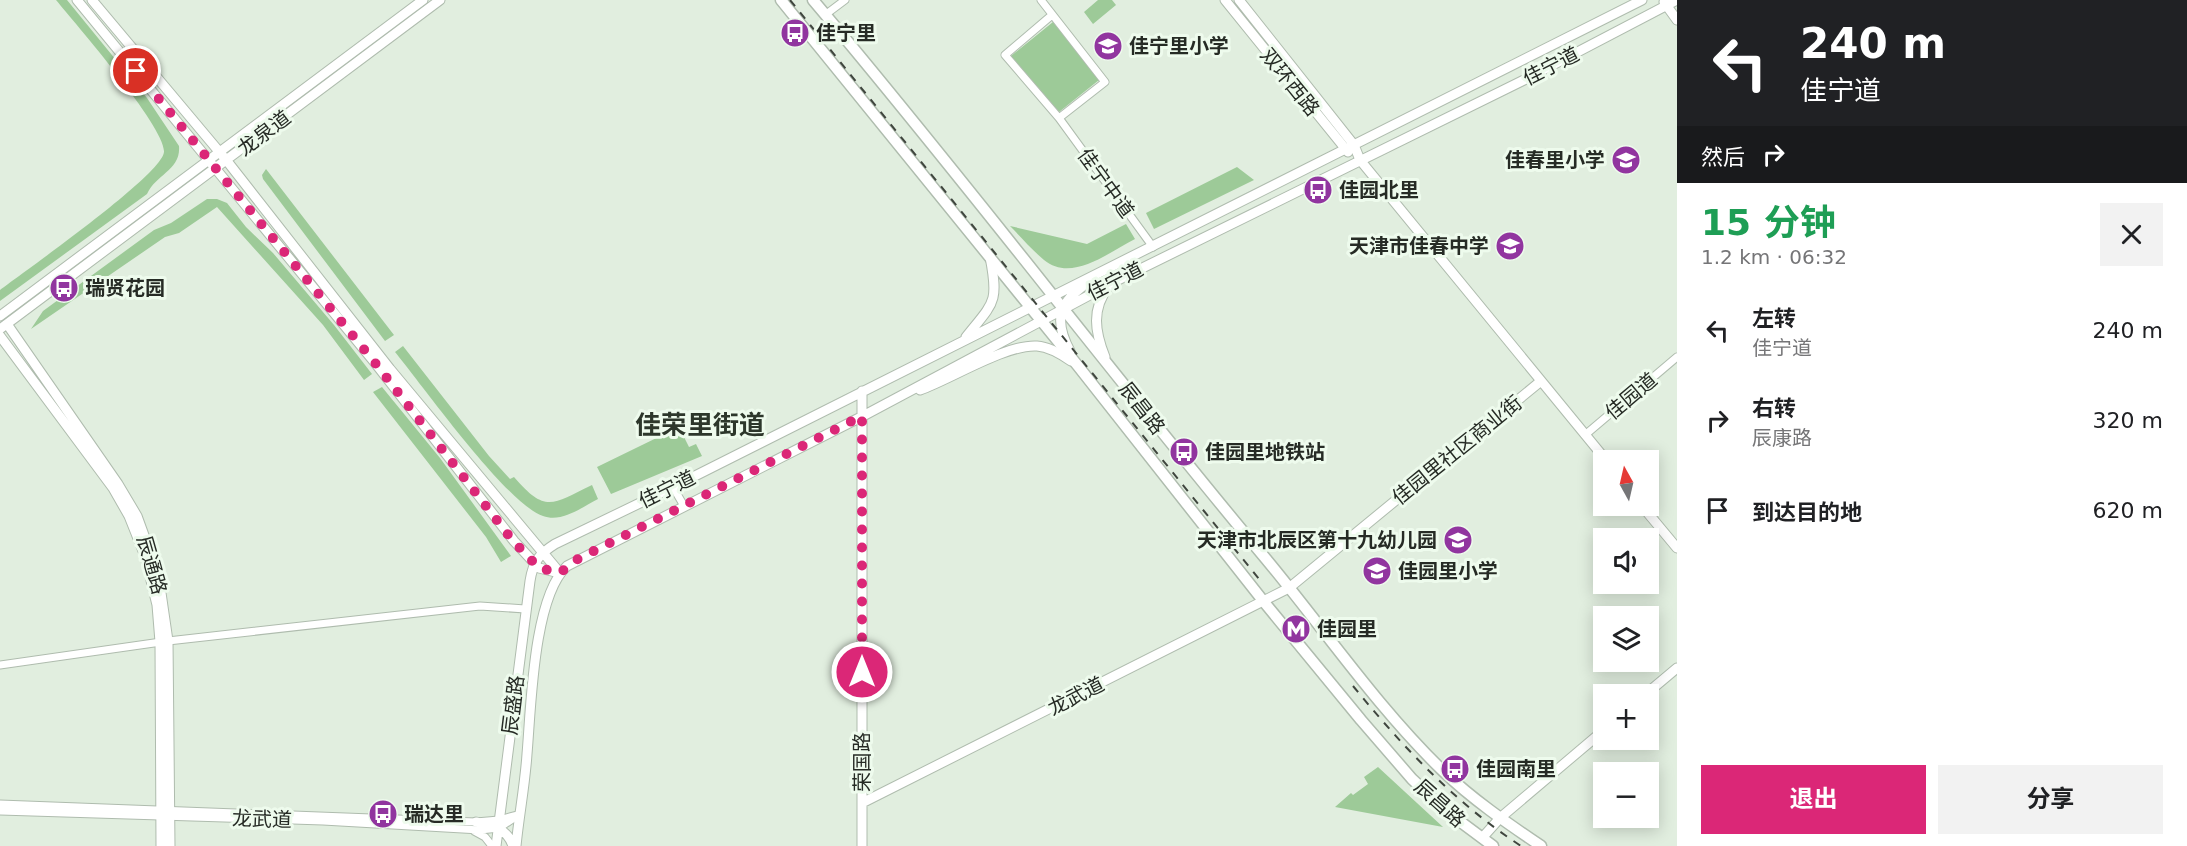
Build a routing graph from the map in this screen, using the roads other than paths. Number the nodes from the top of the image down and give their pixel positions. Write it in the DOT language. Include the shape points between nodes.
graph roads {
  1 [pos="77,0"];
  2 [pos="92,0"];
  3 [pos="423,0"];
  4 [pos="440,0"];
  5 [pos="781,0"];
  6 [pos="813,0"];
  7 [pos="845,0"];
  8 [pos="1041,0"];
  9 [pos="1225,0"];
  10 [pos="1239,0"];
  11 [pos="1633,0"];
  12 [pos="1642,0"];
  13 [pos="1669,2"];
  14 [pos="1622,11"];
  15 [pos="825,15"];
  16 [pos="1052,15"];
  17 [pos="1675,17"];
  18 [pos="1059,118"];
  19 [pos="1354,145"];
  20 [pos="1345,149"];
  21 [pos="219,152"];
  22 [pos="209,159"];
  23 [pos="1360,160"];
  24 [pos="227,161"];
  25 [pos="217,168"];
  26 [pos="1153,247"];
  27 [pos="990,257"];
  28 [pos="1099,273"];
  29 [pos="1116,281"];
  30 [pos="1052,296"];
  31 [pos="1030,307"];
  32 [pos="1062,309"];
  33 [pos="0,316"];
  34 [pos="1041,321"];
  35 [pos="4,326"];
  36 [pos="0,336"];
  37 [pos="964,340"];
  38 [pos="1677,357"];
  39 [pos="1108,364"];
  40 [pos="1078,366"];
  41 [pos="1541,381"];
  42 [pos="862,390"];
  43 [pos="900,396"];
  44 [pos="862,416"];
  45 [pos="1585,435"];
  46 [pos="1598,450"];
  47 [pos="674,487"];
  48 [pos="684,506"];
  49 [pos="1650,516"];
  50 [pos="1677,548"];
  51 [pos="542,552"];
  52 [pos="533,564"];
  53 [pos="560,573"];
  54 [pos="1289,588"];
  55 [pos="1264,602"];
  56 [pos="525,609"];
  57 [pos="164,642"];
  58 [pos="0,665"];
  59 [pos="1677,668"];
  60 [pos="1658,684"];
  61 [pos="1593,739"];
  62 [pos="862,803"];
  63 [pos="0,804"];
  64 [pos="0,811"];
  65 [pos="166,813"];
  66 [pos="520,814"];
  67 [pos="1500,818"];
  68 [pos="476,822"];
  69 [pos="499,824"];
  70 [pos="468,830"];
  71 [pos="1481,842"];
  72 [pos="161,846"];
  73 [pos="170,846"];
  74 [pos="494,846"];
  75 [pos="514,846"];
  76 [pos="862,846"];
  77 [pos="1493,846"];
  78 [pos="1541,846"];
  1 -- 22 [label="street"];
  2 -- 21 [label="street"];
  3 -- 21 [label="street, 龙泉道"];
  4 -- 24 [label="street, 龙泉道"];
  5 -- 27 [label="main road, 辰昌路"];
  6 -- 15 [label="main road, 辰昌路"];
  7 -- 15 [label="street"];
  8 -- 16 [label="street"];
  9 -- 20 [label="street, 双环西路"];
  10 -- 19 [label="street"];
  11 -- 14 [label="street"];
  12 -- 14 [label="street, 佳宁道"];
  13 -- 17 [label="street"];
  13 -- 23 [label="street, 佳宁道" via="1524,80"];
  14 -- 19 [label="street, 佳宁道"];
  15 -- 30 [label="main road, 辰昌路"];
  16 -- 18 [label="street" via="1105,82"];
  16 -- 18 [label="street, 佳宁中道" via="1005,55"];
  18 -- 26 [label="street, 佳宁中道"];
  19 -- 20 [label="street, 佳宁道"];
  19 -- 23 [label="street"];
  20 -- 23 [label="street, 双环西路"];
  20 -- 26 [label="street, 佳宁道"];
  21 -- 22 [label="street, 龙泉道"];
  21 -- 24 [label="street"];
  22 -- 25 [label="street"];
  22 -- 33 [label="street, 龙泉道"];
  23 -- 29 [label="street, 佳宁道"];
  23 -- 41 [label="street"];
  24 -- 25 [label="street, 龙泉道"];
  24 -- 51 [label="street" via="390,369"];
  25 -- 35 [label="street, 龙泉道"];
  25 -- 52 [label="street"];
  26 -- 28 [label="street, 佳宁道"];
  27 -- 31 [label="main road, 辰昌路"];
  27 -- 37 [label="street" via="994,297"];
  28 -- 30 [label="street, 佳宁道"];
  28 -- 32 [label="street" via="1074,292"];
  29 -- 32 [label="street, 佳宁道"];
  29 -- 39 [label="street" via="1105,292 1096,311 1098,337"];
  30 -- 31 [label="street, 佳宁道"];
  30 -- 32 [label="main road, 辰昌路"];
  31 -- 34 [label="main road, 辰昌路"];
  31 -- 37 [label="street, 佳宁道"];
  32 -- 34 [label="street, 佳宁道"];
  32 -- 39 [label="main road, 辰昌路"];
  32 -- 40 [label="street" via="1061,330"];
  34 -- 40 [label="main road, 辰昌路"];
  34 -- 43 [label="street, 佳宁道"];
  35 -- 57 [label="street, 辰通路" via="92,444 131,506 160,586"];
  36 -- 57 [label="street, 辰通路" via="86,448 123,504 148,565"];
  37 -- 42 [label="street, 佳宁道"];
  38 -- 45 [label="street, 佳园道"];
  39 -- 54 [label="main road, 辰昌路"];
  40 -- 43 [label="street" via="1055,351 1028,347 1003,353"];
  40 -- 55 [label="main road, 辰昌路"];
  41 -- 45 [label="street"];
  41 -- 54 [label="street, 佳园里社区商业街"];
  42 -- 44 [label="street, 荣国路"];
  42 -- 47 [label="street, 佳宁道"];
  43 -- 44 [label="street, 佳宁道"];
  44 -- 48 [label="street, 佳宁道"];
  44 -- 62 [label="street, 荣国路"];
  45 -- 46 [label="street"];
  47 -- 48 [label="street"];
  47 -- 51 [label="street, 佳宁道"];
  48 -- 53 [label="street, 佳宁道" via="576,560"];
  49 -- 50 [label="street"];
  51 -- 52 [label="street, 佳宁道"];
  51 -- 53 [label="street"];
  52 -- 53 [label="street"];
  52 -- 56 [label="street, 辰盛路"];
  53 -- 66 [label="street, 辰盛路" via="547,603 539,638"];
  54 -- 55 [label="street, 龙武道"];
  54 -- 67 [label="main road, 辰昌路" via="1405,731 1445,773"];
  55 -- 62 [label="street, 龙武道"];
  55 -- 71 [label="main road, 辰昌路" via="1412,779"];
  56 -- 57 [label="street" via="480,606"];
  56 -- 69 [label="street, 辰盛路"];
  57 -- 58 [label="street"];
  57 -- 65 [label="street, 辰通路"];
  59 -- 60 [label="street"];
  61 -- 67 [label="street"];
  62 -- 76 [label="street, 荣国路"];
  63 -- 65 [label="street"];
  64 -- 65 [label="street, 龙武道"];
  65 -- 68 [label="street"];
  65 -- 70 [label="street, 龙武道"];
  65 -- 72 [label="street, 辰通路"];
  65 -- 73 [label="street, 辰通路"];
  66 -- 69 [label="street, 龙武道"];
  66 -- 75 [label="street, 辰盛路"];
  67 -- 71 [label="street"];
  67 -- 78 [label="main road, 辰昌路"];
  68 -- 69 [label="street"];
  69 -- 70 [label="street, 龙武道"];
  69 -- 74 [label="street, 辰盛路"];
  69 -- 75 [label="street"];
  70 -- 74 [label="street"];
  71 -- 77 [label="main road, 辰昌路"];
}
